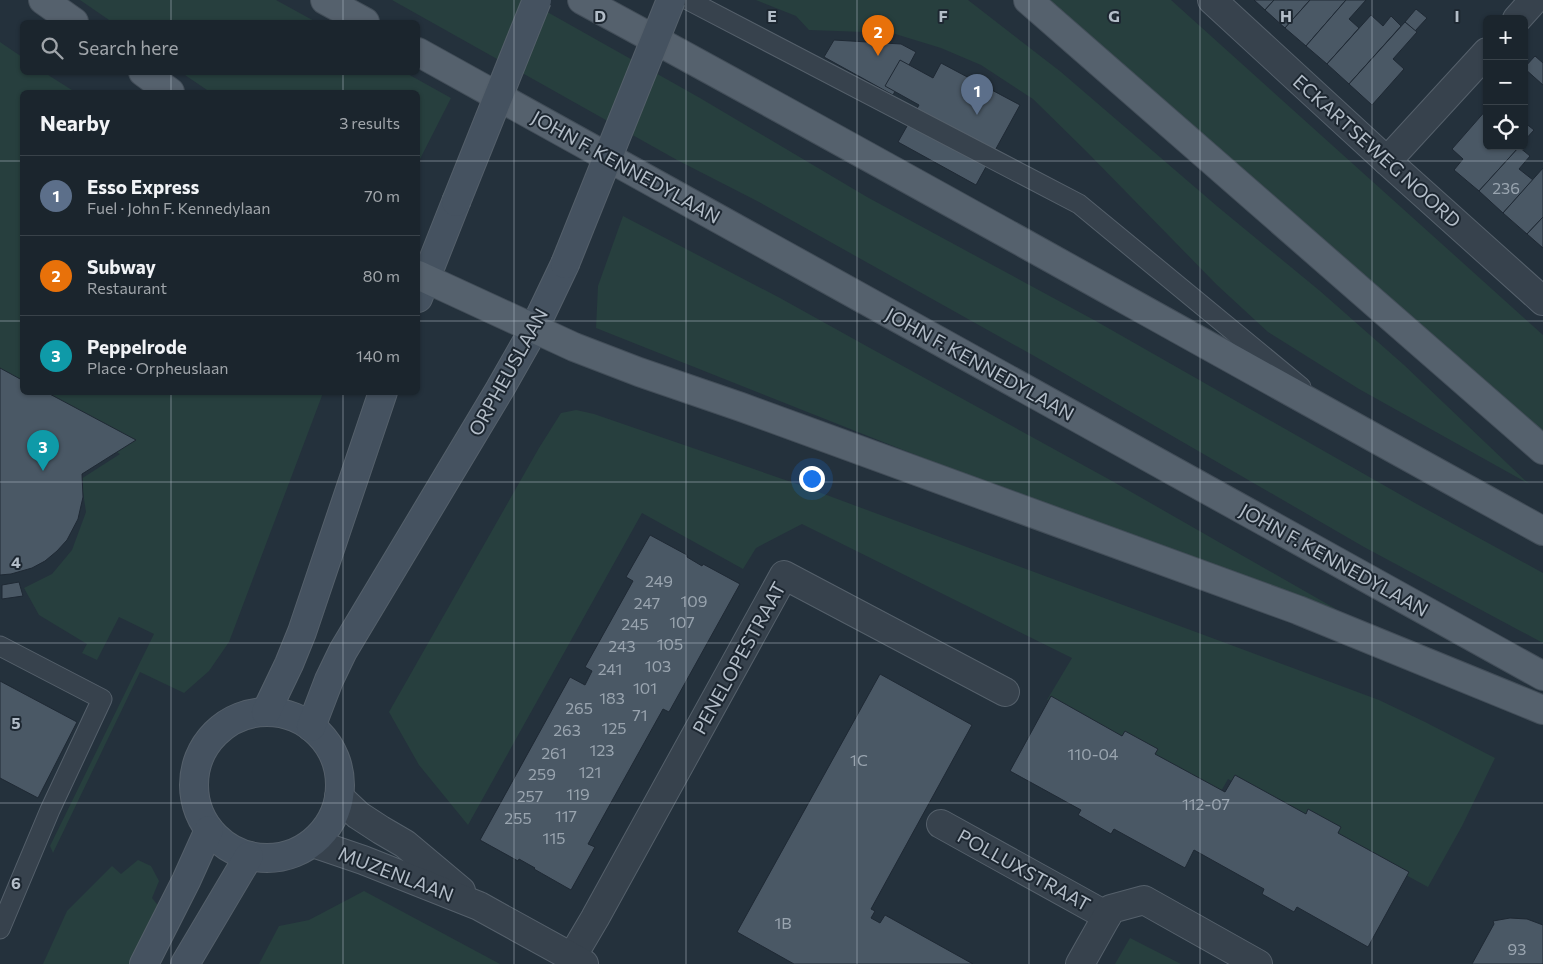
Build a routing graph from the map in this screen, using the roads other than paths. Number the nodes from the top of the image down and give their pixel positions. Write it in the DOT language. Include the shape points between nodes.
graph roads {
  1 [pos="43,0"];
  2 [pos="325,0"];
  3 [pos="537,0"];
  4 [pos="582,0"];
  5 [pos="672,0"];
  6 [pos="688,0"];
  7 [pos="1028,0"];
  8 [pos="1212,0"];
  9 [pos="1534,0"];
  10 [pos="1521,15"];
  11 [pos="71,20"];
  12 [pos="361,20"];
  13 [pos="420,53"];
  14 [pos="1483,56"];
  15 [pos="147,75"];
  16 [pos="167,90"];
  17 [pos="1387,161"];
  18 [pos="420,284"];
  19 [pos="1543,301"];
  20 [pos="534,328"];
  21 [pos="382,395"];
  22 [pos="1342,421"];
  23 [pos="1543,450"];
  24 [pos="1543,531"];
  25 [pos="0,646"];
  26 [pos="1543,676"];
  27 [pos="1005,692"];
  28 [pos="1543,710"];
  29 [pos="266,712"];
  30 [pos="311,727"];
  31 [pos="339,797"];
  32 [pos="941,824"];
  33 [pos="208,830"];
  34 [pos="312,843"];
  35 [pos="249,856"];
  36 [pos="479,906"];
  37 [pos="1107,916"];
  38 [pos="0,929"];
  39 [pos="578,961"];
  40 [pos="144,964"];
  41 [pos="185,964"];
  42 [pos="1080,964"];
  43 [pos="1258,964"];
  1 -- 11 [label="main road"];
  2 -- 12 [label="main road"];
  3 -- 18 [label="main road, bridge"];
  4 -- 22 [label="main road"];
  5 -- 20 [label="main road, ORPHEUSLAAN, bridge" via="565,264"];
  6 -- 22 [label="lane" via="1079,204"];
  7 -- 23 [label="main road"];
  8 -- 17 [label="street, ECKARTSEWEG NOORD"];
  9 -- 10 [label="street"];
  13 -- 26 [label="main road, JOHN F. KENNEDYLAAN"];
  14 -- 17 [label="street"];
  15 -- 16 [label="main road"];
  17 -- 19 [label="street, ECKARTSEWEG NOORD"];
  18 -- 20 [label="main road"];
  20 -- 28 [label="main road" via="639,372 1298,610"];
  20 -- 30 [label="main road, ORPHEUSLAAN" via="343,651"];
  21 -- 29 [label="main road" via="302,632"];
  22 -- 24 [label="main road"];
  25 -- 38 [label="lane" via="102,699 50,810"];
  27 -- 39 [label="street, PENELOPESTRAAT" via="784,575 595,918"];
  29 -- 30 [label="main road" via="297,718"];
  29 -- 33 [label="main road" via="239,717 227,723 207,741 200,753 193,779 194,793 196,806"];
  30 -- 31 [label="main road" via="335,758 339,771"];
  31 -- 34 [label="main road" via="325,830"];
  31 -- 36 [label="street, MUZENLAAN" via="358,815 405,844"];
  32 -- 37 [label="street, POLLUXSTRAAT"];
  33 -- 35 [label="main road" via="234,851"];
  33 -- 40 [label="main road"];
  34 -- 35 [label="main road" via="282,857"];
  34 -- 36 [label="street, MUZENLAAN"];
  35 -- 41 [label="main road"];
  36 -- 39 [label="street, MUZENLAAN"];
  37 -- 42 [label="street, POLLUXSTRAAT"];
  37 -- 43 [label="street, POLLUXSTRAAT" via="1111,909 1144,900"];
}
